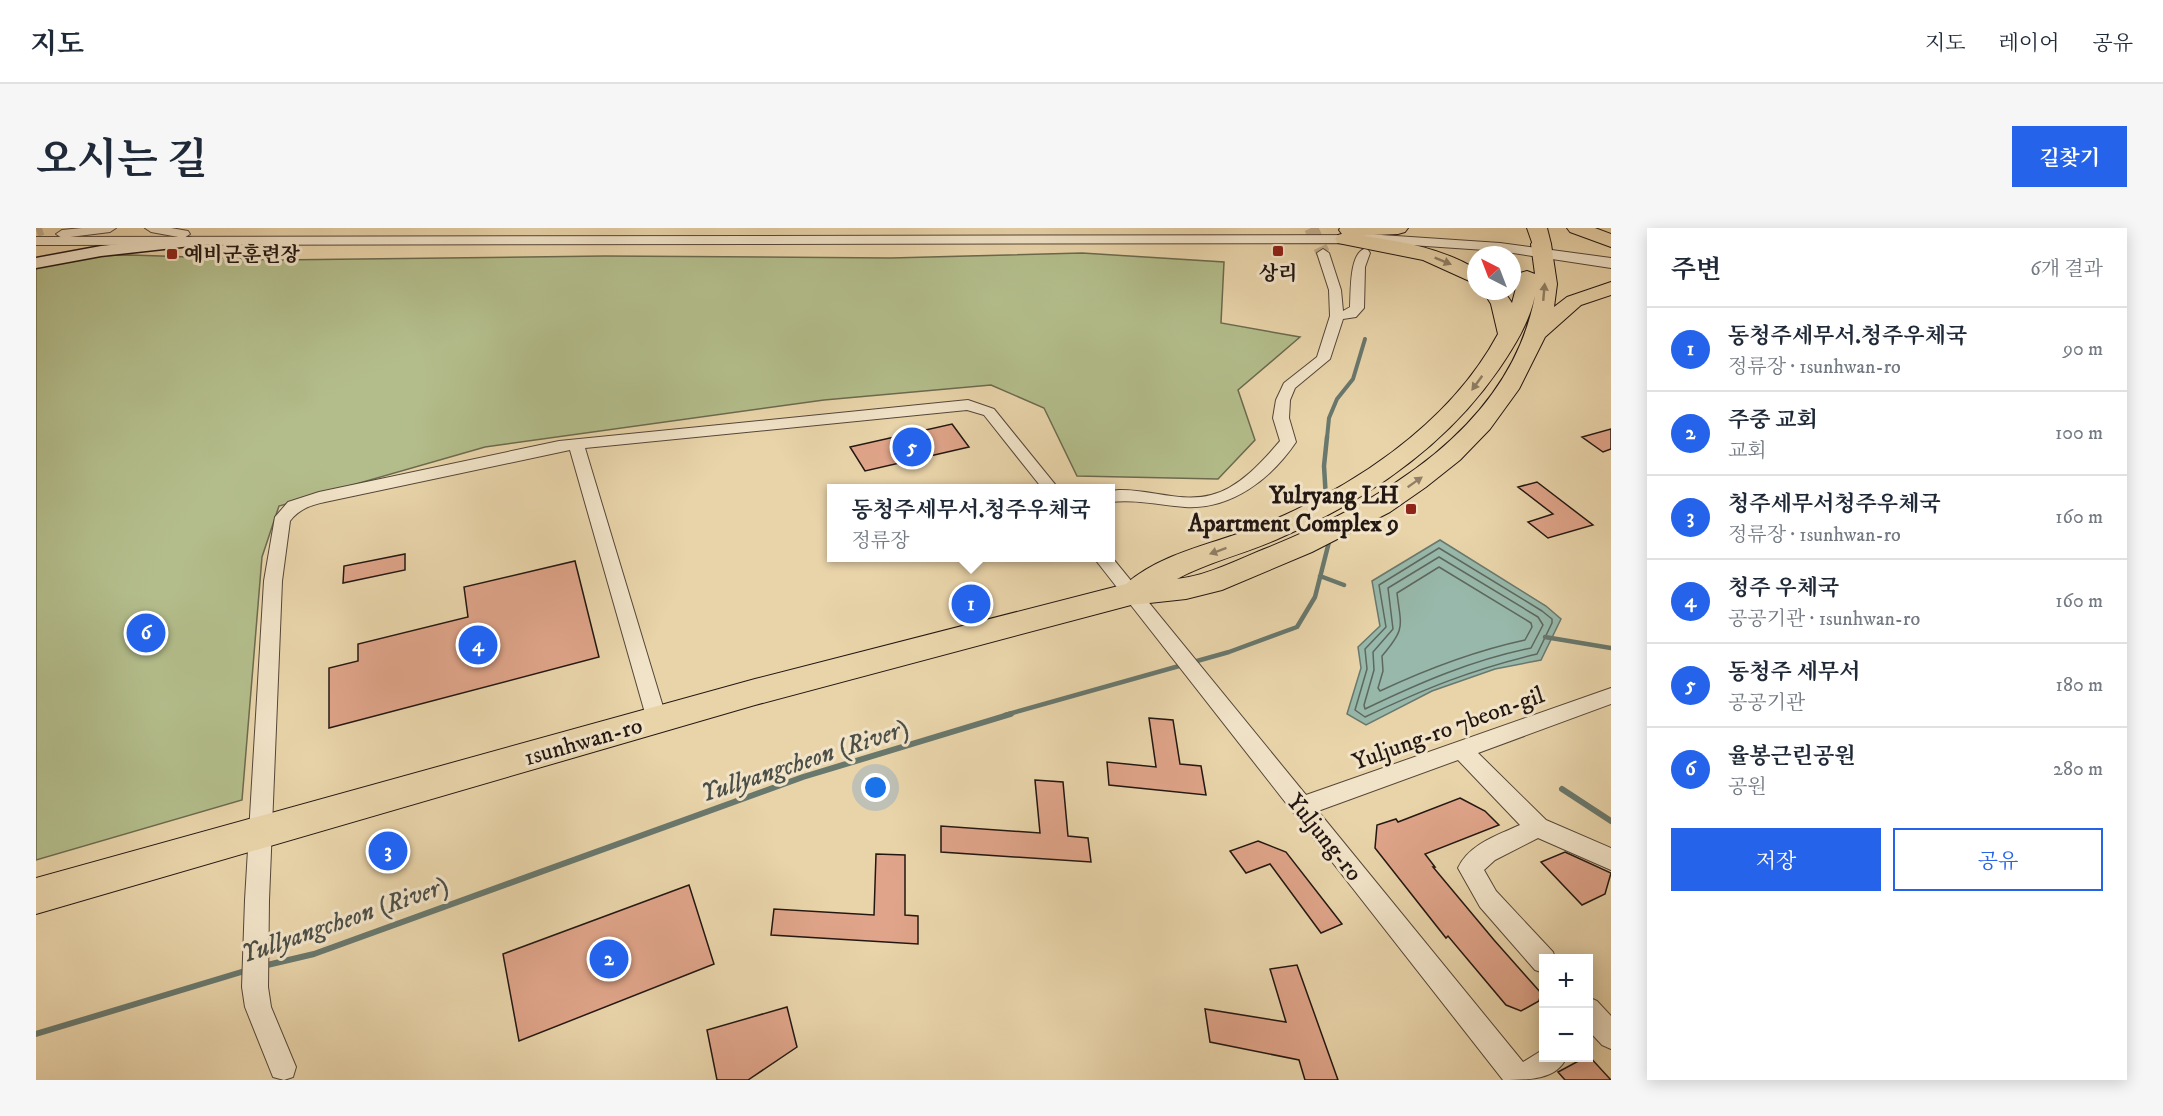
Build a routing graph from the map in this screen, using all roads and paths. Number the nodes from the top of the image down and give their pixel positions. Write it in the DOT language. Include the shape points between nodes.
graph roads {
  1 [pos="110,228"];
  2 [pos="151,228"];
  3 [pos="1054,228"];
  4 [pos="1398,228"];
  5 [pos="1577,228"];
  6 [pos="36,233"];
  7 [pos="62,234"];
  8 [pos="1347,235"];
  9 [pos="185,238"];
  10 [pos="1531,241"];
  11 [pos="1611,241"];
  12 [pos="36,242"];
  13 [pos="1323,253"];
  14 [pos="1364,253"];
  15 [pos="1611,254"];
  16 [pos="44,261"];
  17 [pos="1611,263"];
  18 [pos="1467,273"];
  19 [pos="1611,288"];
  20 [pos="1499,300"];
  21 [pos="1337,316"];
  22 [pos="1536,333"];
  23 [pos="1509,334"];
  24 [pos="576,444"];
  25 [pos="1046,484"];
  26 [pos="1115,496"];
  27 [pos="1271,544"];
  28 [pos="1106,562"];
  29 [pos="1131,594"];
  30 [pos="1611,696"];
  31 [pos="657,720"];
  32 [pos="1462,750"];
  33 [pos="1301,807"];
  34 [pos="1538,827"];
  35 [pos="260,832"];
  36 [pos="1611,859"];
  37 [pos="36,896"];
  38 [pos="1539,955"];
  39 [pos="1547,1062"];
  40 [pos="283,1067"];
  41 [pos="1520,1080"];
  1 -- 7 [label="street"];
  2 -- 9 [label="street"];
  3 -- 8 [label="street"];
  3 -- 9 [label="street"];
  4 -- 8 [label="highway"];
  5 -- 11 [label="highway"];
  6 -- 7 [label="street"];
  7 -- 9 [label="street"];
  8 -- 9 [label="street"];
  8 -- 10 [label="street" via="1419,241"];
  8 -- 18 [label="main road, one-way" via="1421,253"];
  9 -- 12 [label="street"];
  9 -- 16 [label="main road"];
  10 -- 15 [label="street"];
  10 -- 17 [label="street"];
  22 -- 10 [label="main road, 1sunhwan-ro, one-way" via="1546,288"];
  10 -- 23 [label="main road, 1sunhwan-ro" via="1526,290"];
  12 -- 16 [label="main road" via="60,248"];
  13 -- 21 [label="street" via="1335,290"];
  14 -- 21 [label="street" via="1359,267 1358,308 1351,314"];
  19 -- 22 [label="main road" via="1574,301"];
  20 -- 23 [label="main road"];
  21 -- 26 [label="street" via="1323,358 1289,386 1283,400 1281,418 1288,442 1242,485 1219,499 1203,502 1130,494"];
  27 -- 22 [label="main road, 1sunhwan-ro, one-way" via="1307,544 1348,524 1432,470 1462,446 1486,419 1510,386"];
  23 -- 27 [label="main road, 1sunhwan-ro, one-way" via="1459,406 1435,429 1402,456"];
  24 -- 25 [label="street" via="968,405 989,412"];
  24 -- 31 [label="street"];
  24 -- 35 [label="street" via="325,496 293,506 285,513 278,535 273,581"];
  27 -- 29 [label="main road, 1sunhwan-ro" via="1194,588"];
  28 -- 29 [label="street, Yuljung-ro"];
  29 -- 31 [label="main road, 1sunhwan-ro"];
  29 -- 33 [label="street, Yuljung-ro"];
  30 -- 32 [label="street, Yuljung-ro 7beon-gil"];
  31 -- 35 [label="main road, 1sunhwan-ro"];
  32 -- 33 [label="street, Yuljung-ro 7beon-gil"];
  32 -- 34 [label="street"];
  33 -- 41 [label="street, Yuljung-ro"];
  34 -- 36 [label="street"];
  34 -- 38 [label="street" via="1487,852 1470,868 1488,899"];
  35 -- 37 [label="main road, 1sunhwan-ro"];
  35 -- 40 [label="street" via="255,987 258,1007"];
  39 -- 41 [label="street"];
}
